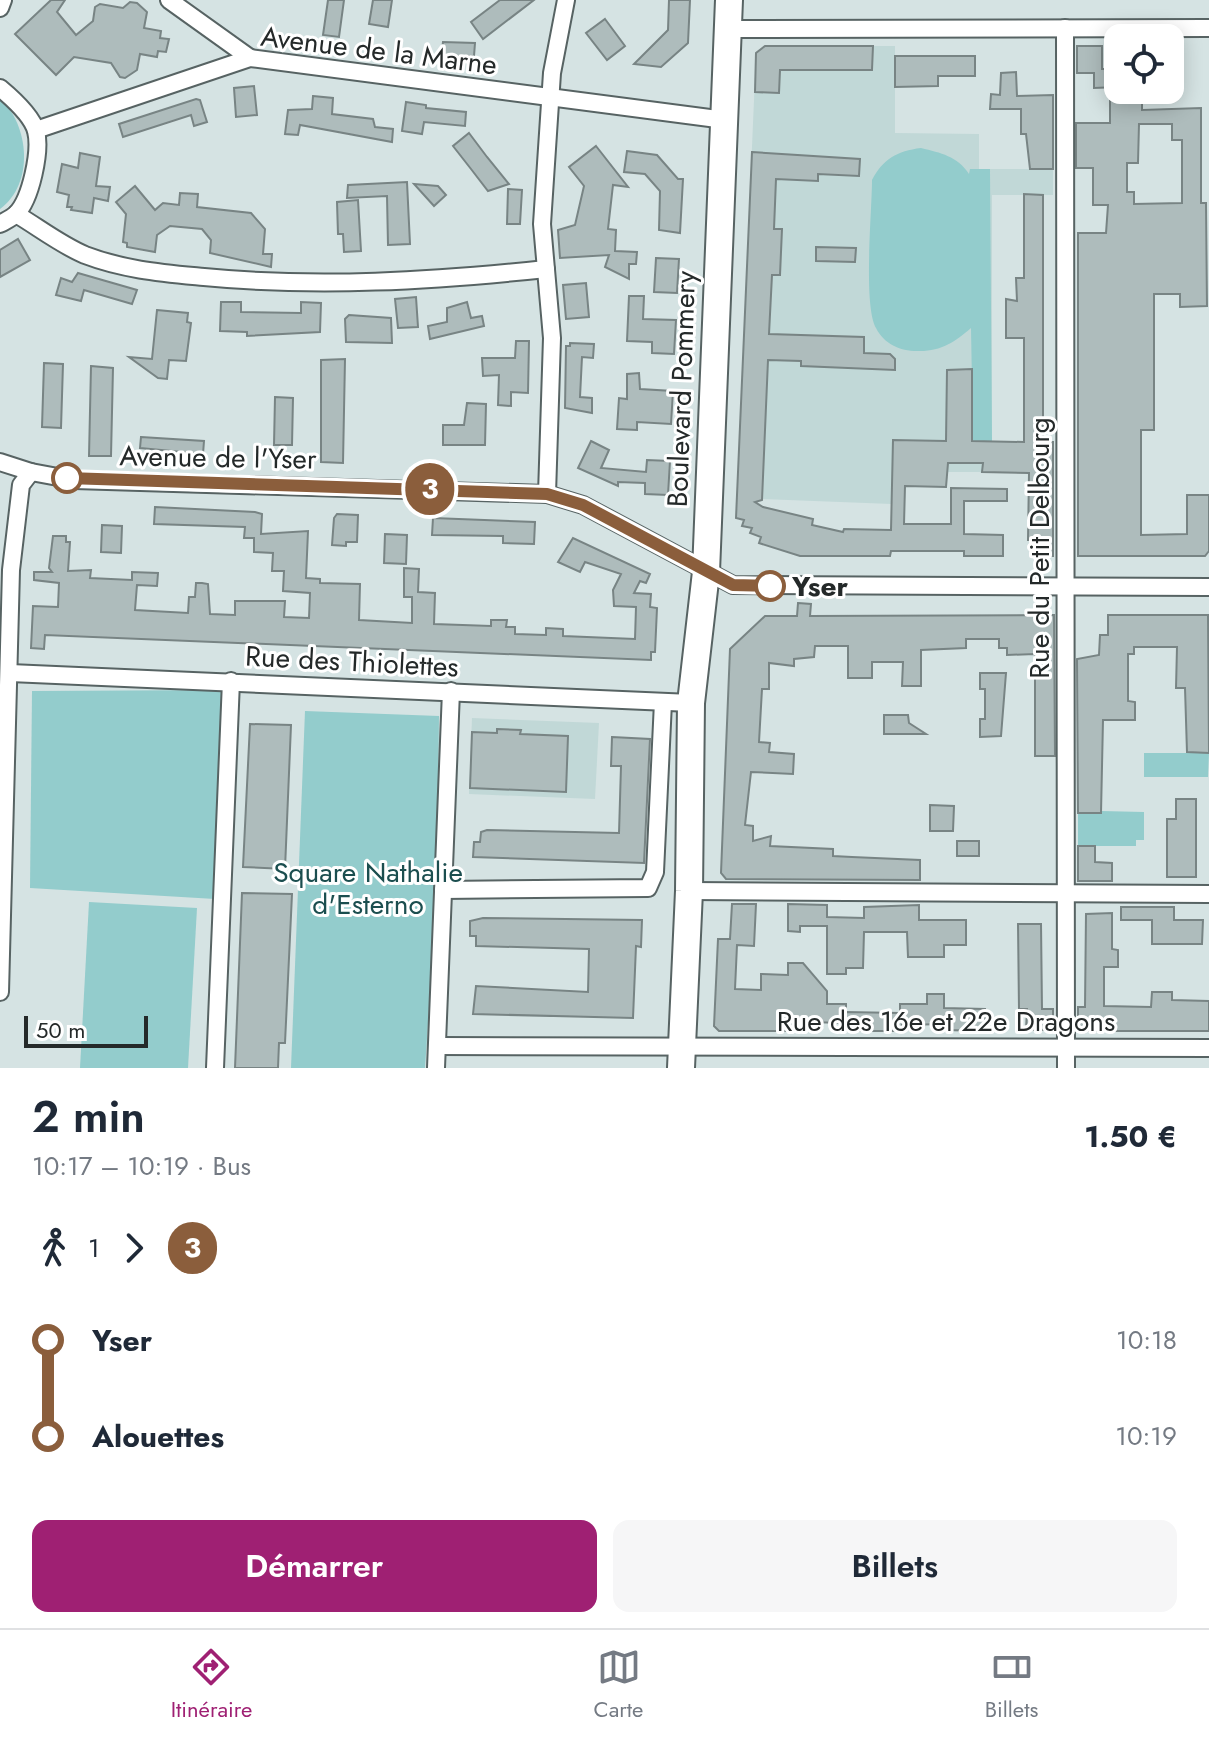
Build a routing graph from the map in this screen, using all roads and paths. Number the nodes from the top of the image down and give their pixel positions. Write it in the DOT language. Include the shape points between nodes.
graph roads {
  1 [pos="3,0"];
  2 [pos="169,0"];
  3 [pos="566,0"];
  4 [pos="729,0"];
  5 [pos="0,8"];
  6 [pos="1065,28"];
  7 [pos="1209,28"];
  8 [pos="728,29"];
  9 [pos="250,58"];
  10 [pos="0,88"];
  11 [pos="550,103"];
  12 [pos="725,120"];
  13 [pos="36,130"];
  14 [pos="16,214"];
  15 [pos="0,224"];
  16 [pos="546,269"];
  17 [pos="0,462"];
  18 [pos="31,472"];
  19 [pos="547,494"];
  20 [pos="5,569"];
  21 [pos="706,572"];
  22 [pos="1065,587"];
  23 [pos="1209,587"];
  24 [pos="10,673"];
  25 [pos="231,681"];
  26 [pos="451,691"];
  27 [pos="663,702"];
  28 [pos="691,703"];
  29 [pos="443,890"];
  30 [pos="689,891"];
  31 [pos="1066,894"];
  32 [pos="1209,894"];
  33 [pos="0,992"];
  34 [pos="437,1046"];
  35 [pos="1066,1048"];
  36 [pos="1209,1048"];
  37 [pos="682,1058"];
  38 [pos="215,1068"];
  39 [pos="436,1068"];
  40 [pos="1066,1068"];
  1 -- 5 [label="street"];
  2 -- 9 [label="street"];
  3 -- 11 [label="street"];
  4 -- 8 [label="main road, Boulevard Pommery"];
  6 -- 7 [label="street"];
  6 -- 8 [label="street"];
  6 -- 22 [label="street, Rue du Petit Delbourg"];
  8 -- 12 [label="main road, Boulevard Pommery"];
  9 -- 11 [label="street, Avenue de la Marne"];
  9 -- 13 [label="street, Avenue de la Marne"];
  10 -- 13 [label="street"];
  11 -- 12 [label="street, Avenue de la Marne"];
  11 -- 16 [label="street" via="542,224"];
  12 -- 21 [label="main road, Boulevard Pommery"];
  13 -- 14 [label="street" via="35,166"];
  14 -- 15 [label="street"];
  14 -- 16 [label="street" via="81,253 136,271 250,282 347,283"];
  16 -- 19 [label="street" via="552,338"];
  17 -- 18 [label="street, Avenue de l'Yser"];
  18 -- 19 [label="street, Avenue de l'Yser" via="74,480"];
  18 -- 20 [label="street" via="21,485"];
  19 -- 21 [label="street, Avenue de l'Yser" via="583,505"];
  20 -- 24 [label="street"];
  21 -- 22 [label="street, Avenue de l'Yser" via="745,586"];
  21 -- 28 [label="main road, Boulevard Pommery"];
  22 -- 23 [label="street, Avenue de l'Yser"];
  22 -- 31 [label="street, Rue du Petit Delbourg"];
  24 -- 25 [label="street, Rue des Thiolettes"];
  24 -- 33 [label="street"];
  25 -- 26 [label="street, Rue des Thiolettes"];
  25 -- 38 [label="street"];
  26 -- 27 [label="street, Rue des Thiolettes"];
  26 -- 29 [label="street"];
  27 -- 28 [label="street, Rue des Thiolettes"];
  27 -- 29 [label="street" via="655,872 648,888"];
  28 -- 30 [label="main road, Boulevard Pommery"];
  29 -- 34 [label="street"];
  30 -- 31 [label="street"];
  30 -- 37 [label="main road, Boulevard Pommery"];
  31 -- 32 [label="street"];
  31 -- 35 [label="street, Rue du Petit Delbourg"];
  34 -- 37 [label="street, Rue des 16e et 22e Dragons" via="644,1047"];
  34 -- 39 [label="street"];
  35 -- 36 [label="street, Rue des 16e et 22e Dragons"];
  35 -- 37 [label="street, Rue des 16e et 22e Dragons"];
  35 -- 40 [label="street, Rue du Petit Delbourg"];
}
